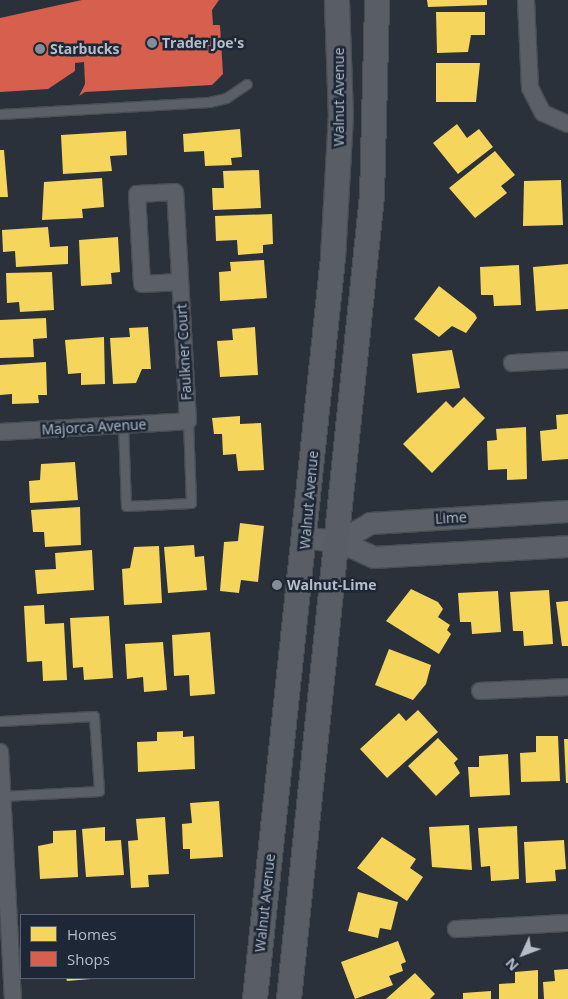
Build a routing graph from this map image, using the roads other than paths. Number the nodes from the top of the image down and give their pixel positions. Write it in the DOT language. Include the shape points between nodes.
graph roads {
  1 [pos="337,0"];
  2 [pos="377,0"];
  3 [pos="526,0"];
  4 [pos="377,81"];
  5 [pos="341,82"];
  6 [pos="247,84"];
  7 [pos="0,114"];
  8 [pos="568,124"];
  9 [pos="180,282"];
  10 [pos="568,360"];
  11 [pos="512,363"];
  12 [pos="188,421"];
  13 [pos="123,425"];
  14 [pos="0,432"];
  15 [pos="568,511"];
  16 [pos="306,538"];
  17 [pos="338,542"];
  18 [pos="568,546"];
  19 [pos="568,687"];
  20 [pos="480,691"];
  21 [pos="0,721"];
  22 [pos="0,752"];
  23 [pos="2,805"];
  24 [pos="3,859"];
  25 [pos="568,924"];
  26 [pos="456,929"];
  27 [pos="13,999"];
  28 [pos="255,999"];
  29 [pos="289,999"];
  1 -- 5 [label="main road, Walnut Avenue"];
  2 -- 4 [label="main road"];
  3 -- 8 [label="street" via="530,88 544,113"];
  4 -- 5 [label="main road"];
  4 -- 17 [label="main road" via="372,196"];
  5 -- 16 [label="main road, Walnut Avenue" via="334,249"];
  6 -- 7 [label="lane" via="226,98 209,102"];
  9 -- 9 [label="street, Faulkner Court" via="175,192 137,194 142,284"];
  9 -- 12 [label="street, Faulkner Court"];
  10 -- 11 [label="street"];
  12 -- 13 [label="street, Majorca Avenue"];
  12 -- 13 [label="lane" via="191,503 126,506"];
  13 -- 14 [label="street, Majorca Avenue"];
  15 -- 17 [label="street, Lime" via="370,523"];
  16 -- 17 [label="street"];
  16 -- 28 [label="main road, Walnut Avenue"];
  17 -- 18 [label="street" via="373,557"];
  17 -- 29 [label="main road"];
  19 -- 20 [label="street"];
  21 -- 23 [label="lane" via="94,716 99,791"];
  22 -- 23 [label="street"];
  23 -- 24 [label="street"];
  24 -- 27 [label="street"];
  25 -- 26 [label="street"];
}
